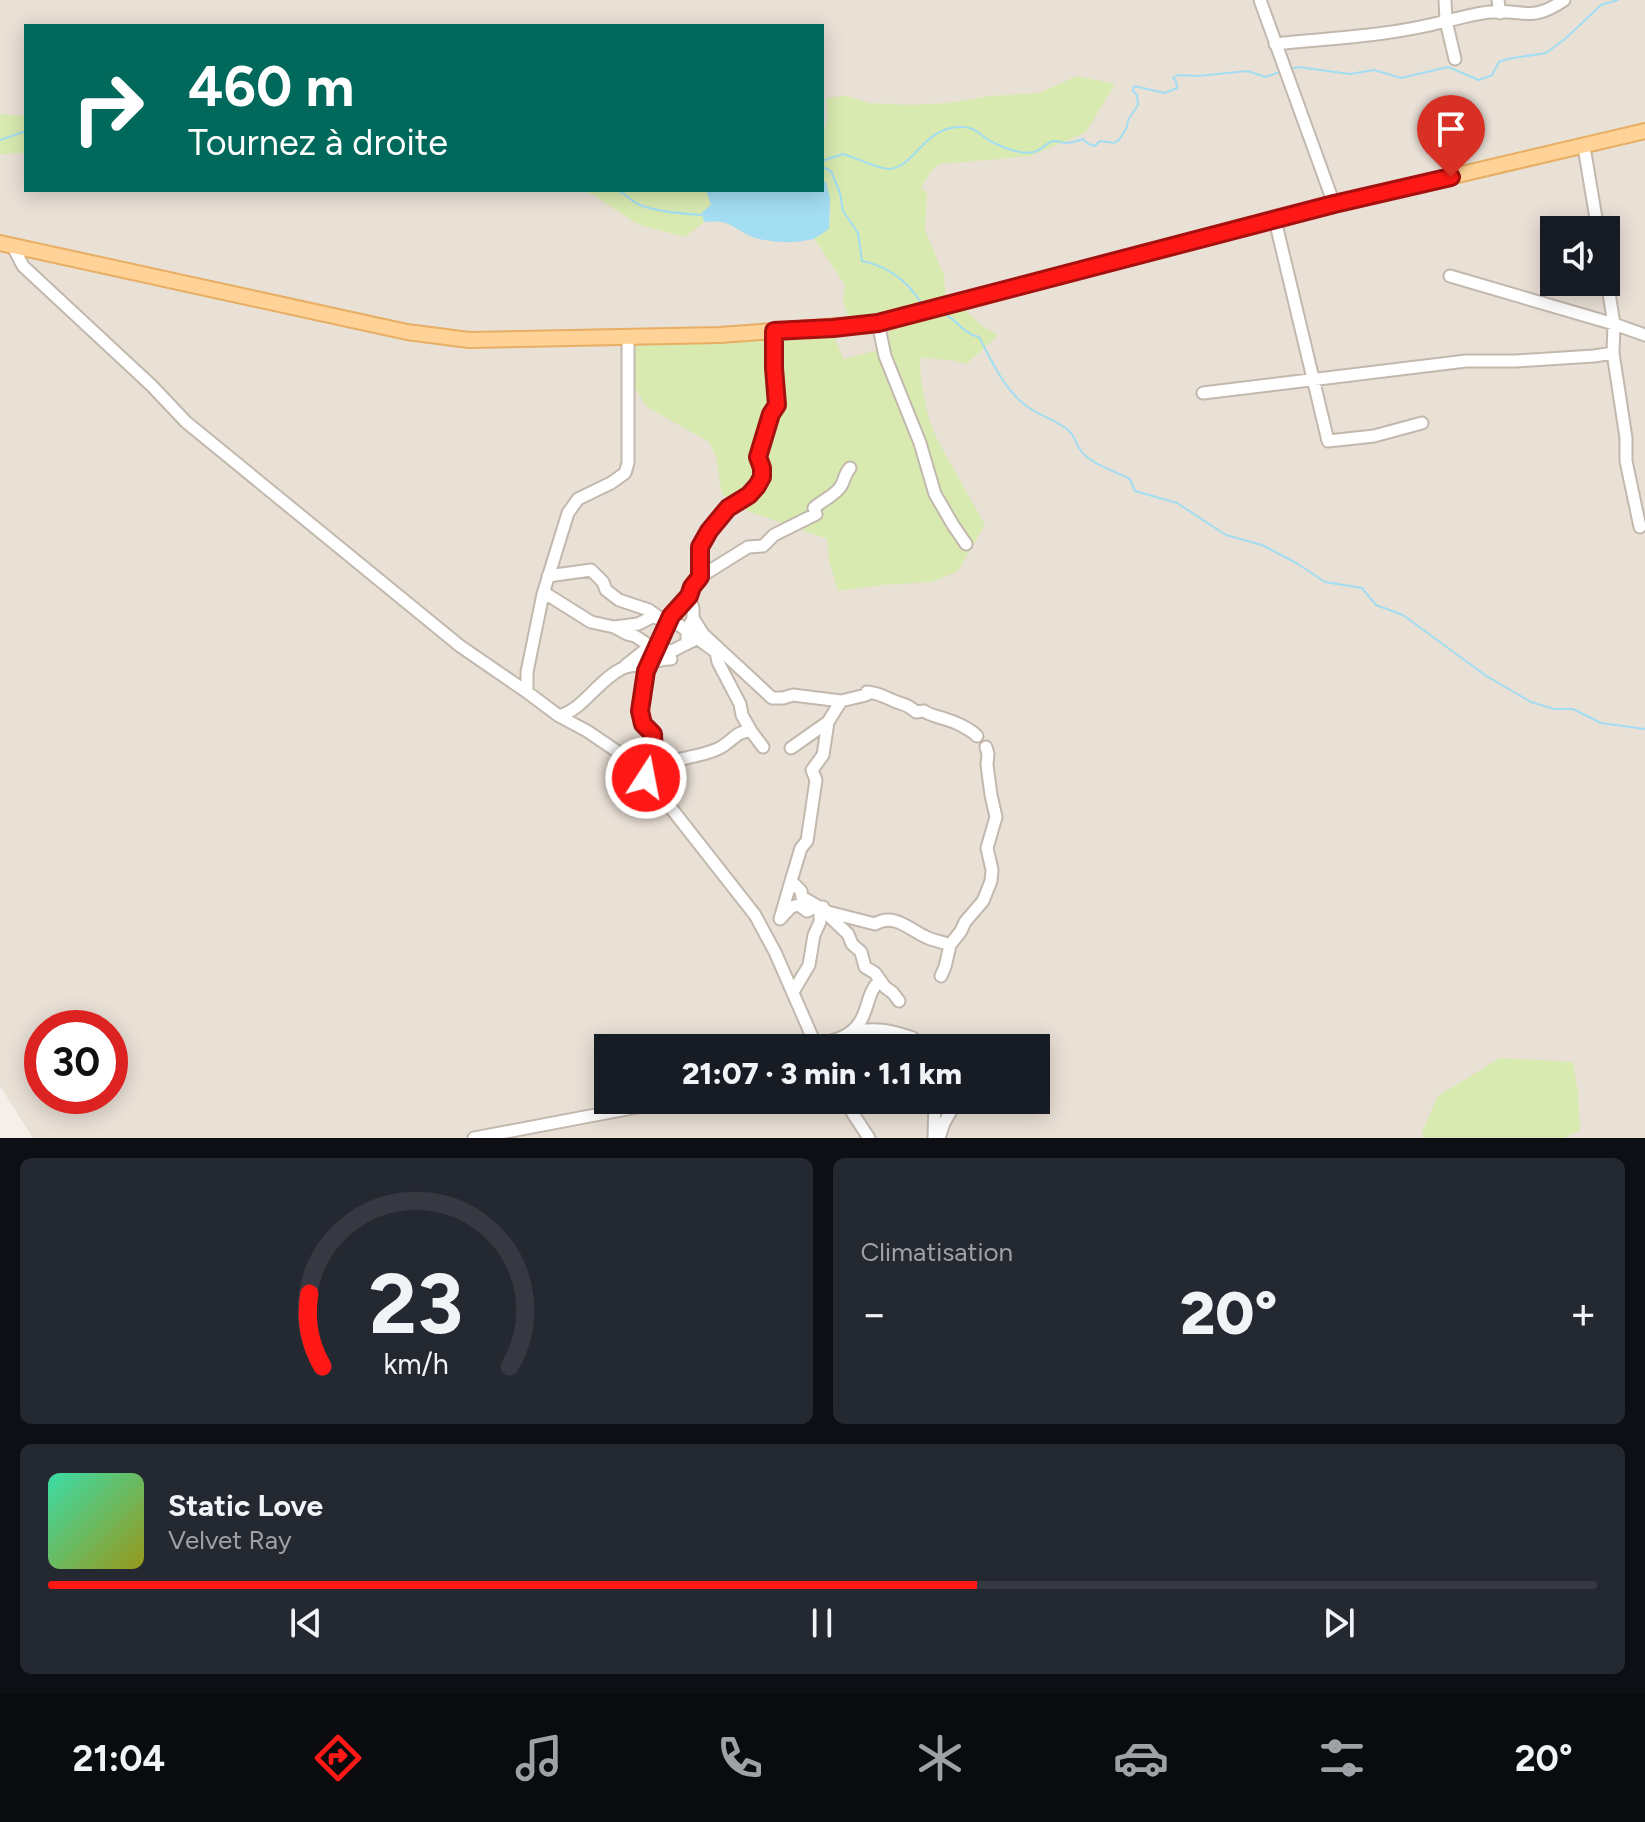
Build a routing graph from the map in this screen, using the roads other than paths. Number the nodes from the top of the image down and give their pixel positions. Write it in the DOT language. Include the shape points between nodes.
graph roads {
  1 [pos="1260,0"];
  2 [pos="1445,0"];
  3 [pos="1564,0"];
  4 [pos="1499,6"];
  5 [pos="1446,21"];
  6 [pos="1275,44"];
  7 [pos="1455,59"];
  8 [pos="1645,131"];
  9 [pos="1584,147"];
  10 [pos="1334,204"];
  11 [pos="1596,216"];
  12 [pos="1275,220"];
  13 [pos="4,241"];
  14 [pos="1450,276"];
  15 [pos="1609,296"];
  16 [pos="878,323"];
  17 [pos="1614,324"];
  18 [pos="774,331"];
  19 [pos="1645,335"];
  20 [pos="628,338"];
  21 [pos="1613,353"];
  22 [pos="1314,379"];
  23 [pos="1203,393"];
  24 [pos="1422,423"];
  25 [pos="850,468"];
  26 [pos="1640,527"];
  27 [pos="966,544"];
  28 [pos="548,576"];
  29 [pos="700,577"];
  30 [pos="543,594"];
  31 [pos="689,596"];
  32 [pos="666,618"];
  33 [pos="693,618"];
  34 [pos="614,627"];
  35 [pos="691,638"];
  36 [pos="654,646"];
  37 [pos="671,659"];
  38 [pos="650,663"];
  39 [pos="625,667"];
  40 [pos="527,692"];
  41 [pos="841,701"];
  42 [pos="559,716"];
  43 [pos="828,722"];
  44 [pos="751,731"];
  45 [pos="977,736"];
  46 [pos="763,747"];
  47 [pos="986,747"];
  48 [pos="791,748"];
  49 [pos="651,774"];
  50 [pos="791,881"];
  51 [pos="826,910"];
  52 [pos="950,945"];
  53 [pos="941,976"];
  54 [pos="880,981"];
  55 [pos="793,992"];
  56 [pos="899,1001"];
  57 [pos="850,1033"];
  58 [pos="809,1034"];
  59 [pos="900,1034"];
  60 [pos="600,1114"];
  61 [pos="853,1114"];
  62 [pos="935,1114"];
  63 [pos="949,1114"];
  64 [pos="474,1138"];
  65 [pos="869,1138"];
  66 [pos="936,1138"];
  1 -- 6 [label="street"];
  2 -- 5 [label="street"];
  3 -- 4 [label="street" via="1538,14 1522,15"];
  4 -- 5 [label="street"];
  5 -- 6 [label="street" via="1376,35"];
  5 -- 7 [label="street"];
  6 -- 10 [label="street"];
  8 -- 9 [label="main road"];
  9 -- 10 [label="main road"];
  9 -- 11 [label="street"];
  10 -- 12 [label="main road"];
  12 -- 16 [label="main road"];
  12 -- 22 [label="street"];
  13 -- 20 [label="main road" via="407,332 469,340"];
  13 -- 40 [label="street" via="23,266 186,422 460,646"];
  14 -- 17 [label="street"];
  15 -- 17 [label="street"];
  16 -- 18 [label="main road"];
  16 -- 27 [label="street" via="935,494"];
  17 -- 19 [label="street"];
  17 -- 21 [label="street"];
  18 -- 20 [label="main road"];
  18 -- 29 [label="street" via="777,405 758,457 762,477 709,531 700,547"];
  20 -- 28 [label="street" via="625,473 578,499 568,513"];
  21 -- 22 [label="street" via="1466,361"];
  21 -- 26 [label="street"];
  22 -- 23 [label="street"];
  22 -- 24 [label="street" via="1328,441"];
  25 -- 29 [label="street" via="841,487 814,508 816,514"];
  28 -- 30 [label="street"];
  28 -- 32 [label="street" via="591,570 619,600"];
  29 -- 31 [label="street"];
  30 -- 34 [label="street" via="591,622"];
  30 -- 40 [label="street"];
  31 -- 32 [label="street"];
  31 -- 33 [label="street"];
  32 -- 34 [label="street"];
  32 -- 35 [label="street"];
  32 -- 36 [label="street"];
  33 -- 35 [label="street"];
  33 -- 41 [label="street" via="703,634 772,698"];
  34 -- 36 [label="street"];
  35 -- 36 [label="street" via="672,651"];
  35 -- 44 [label="street" via="716,652"];
  36 -- 38 [label="street"];
  36 -- 39 [label="street"];
  37 -- 38 [label="street"];
  38 -- 39 [label="street"];
  38 -- 49 [label="street" via="640,711 653,734"];
  39 -- 42 [label="street"];
  40 -- 42 [label="street"];
  41 -- 43 [label="street"];
  41 -- 45 [label="street" via="867,692 881,694"];
  42 -- 49 [label="street"];
  43 -- 48 [label="street"];
  43 -- 50 [label="street" via="823,755 812,770 816,780 807,841"];
  44 -- 46 [label="street"];
  44 -- 49 [label="street"];
  47 -- 52 [label="street" via="996,817 987,848 991,881 983,901"];
  49 -- 55 [label="street" via="755,915"];
  50 -- 51 [label="street" via="802,897"];
  50 -- 51 [label="street" via="780,919 799,905 807,911"];
  51 -- 52 [label="street" via="875,924 891,920"];
  51 -- 54 [label="street"];
  51 -- 55 [label="street" via="820,911 809,965"];
  52 -- 53 [label="street"];
  54 -- 56 [label="street"];
  54 -- 57 [label="street" via="862,1021"];
  55 -- 58 [label="street"];
  57 -- 59 [label="street" via="862,1029"];
  60 -- 64 [label="street"];
  61 -- 65 [label="street"];
  62 -- 66 [label="street"];
  63 -- 66 [label="street"];
}
